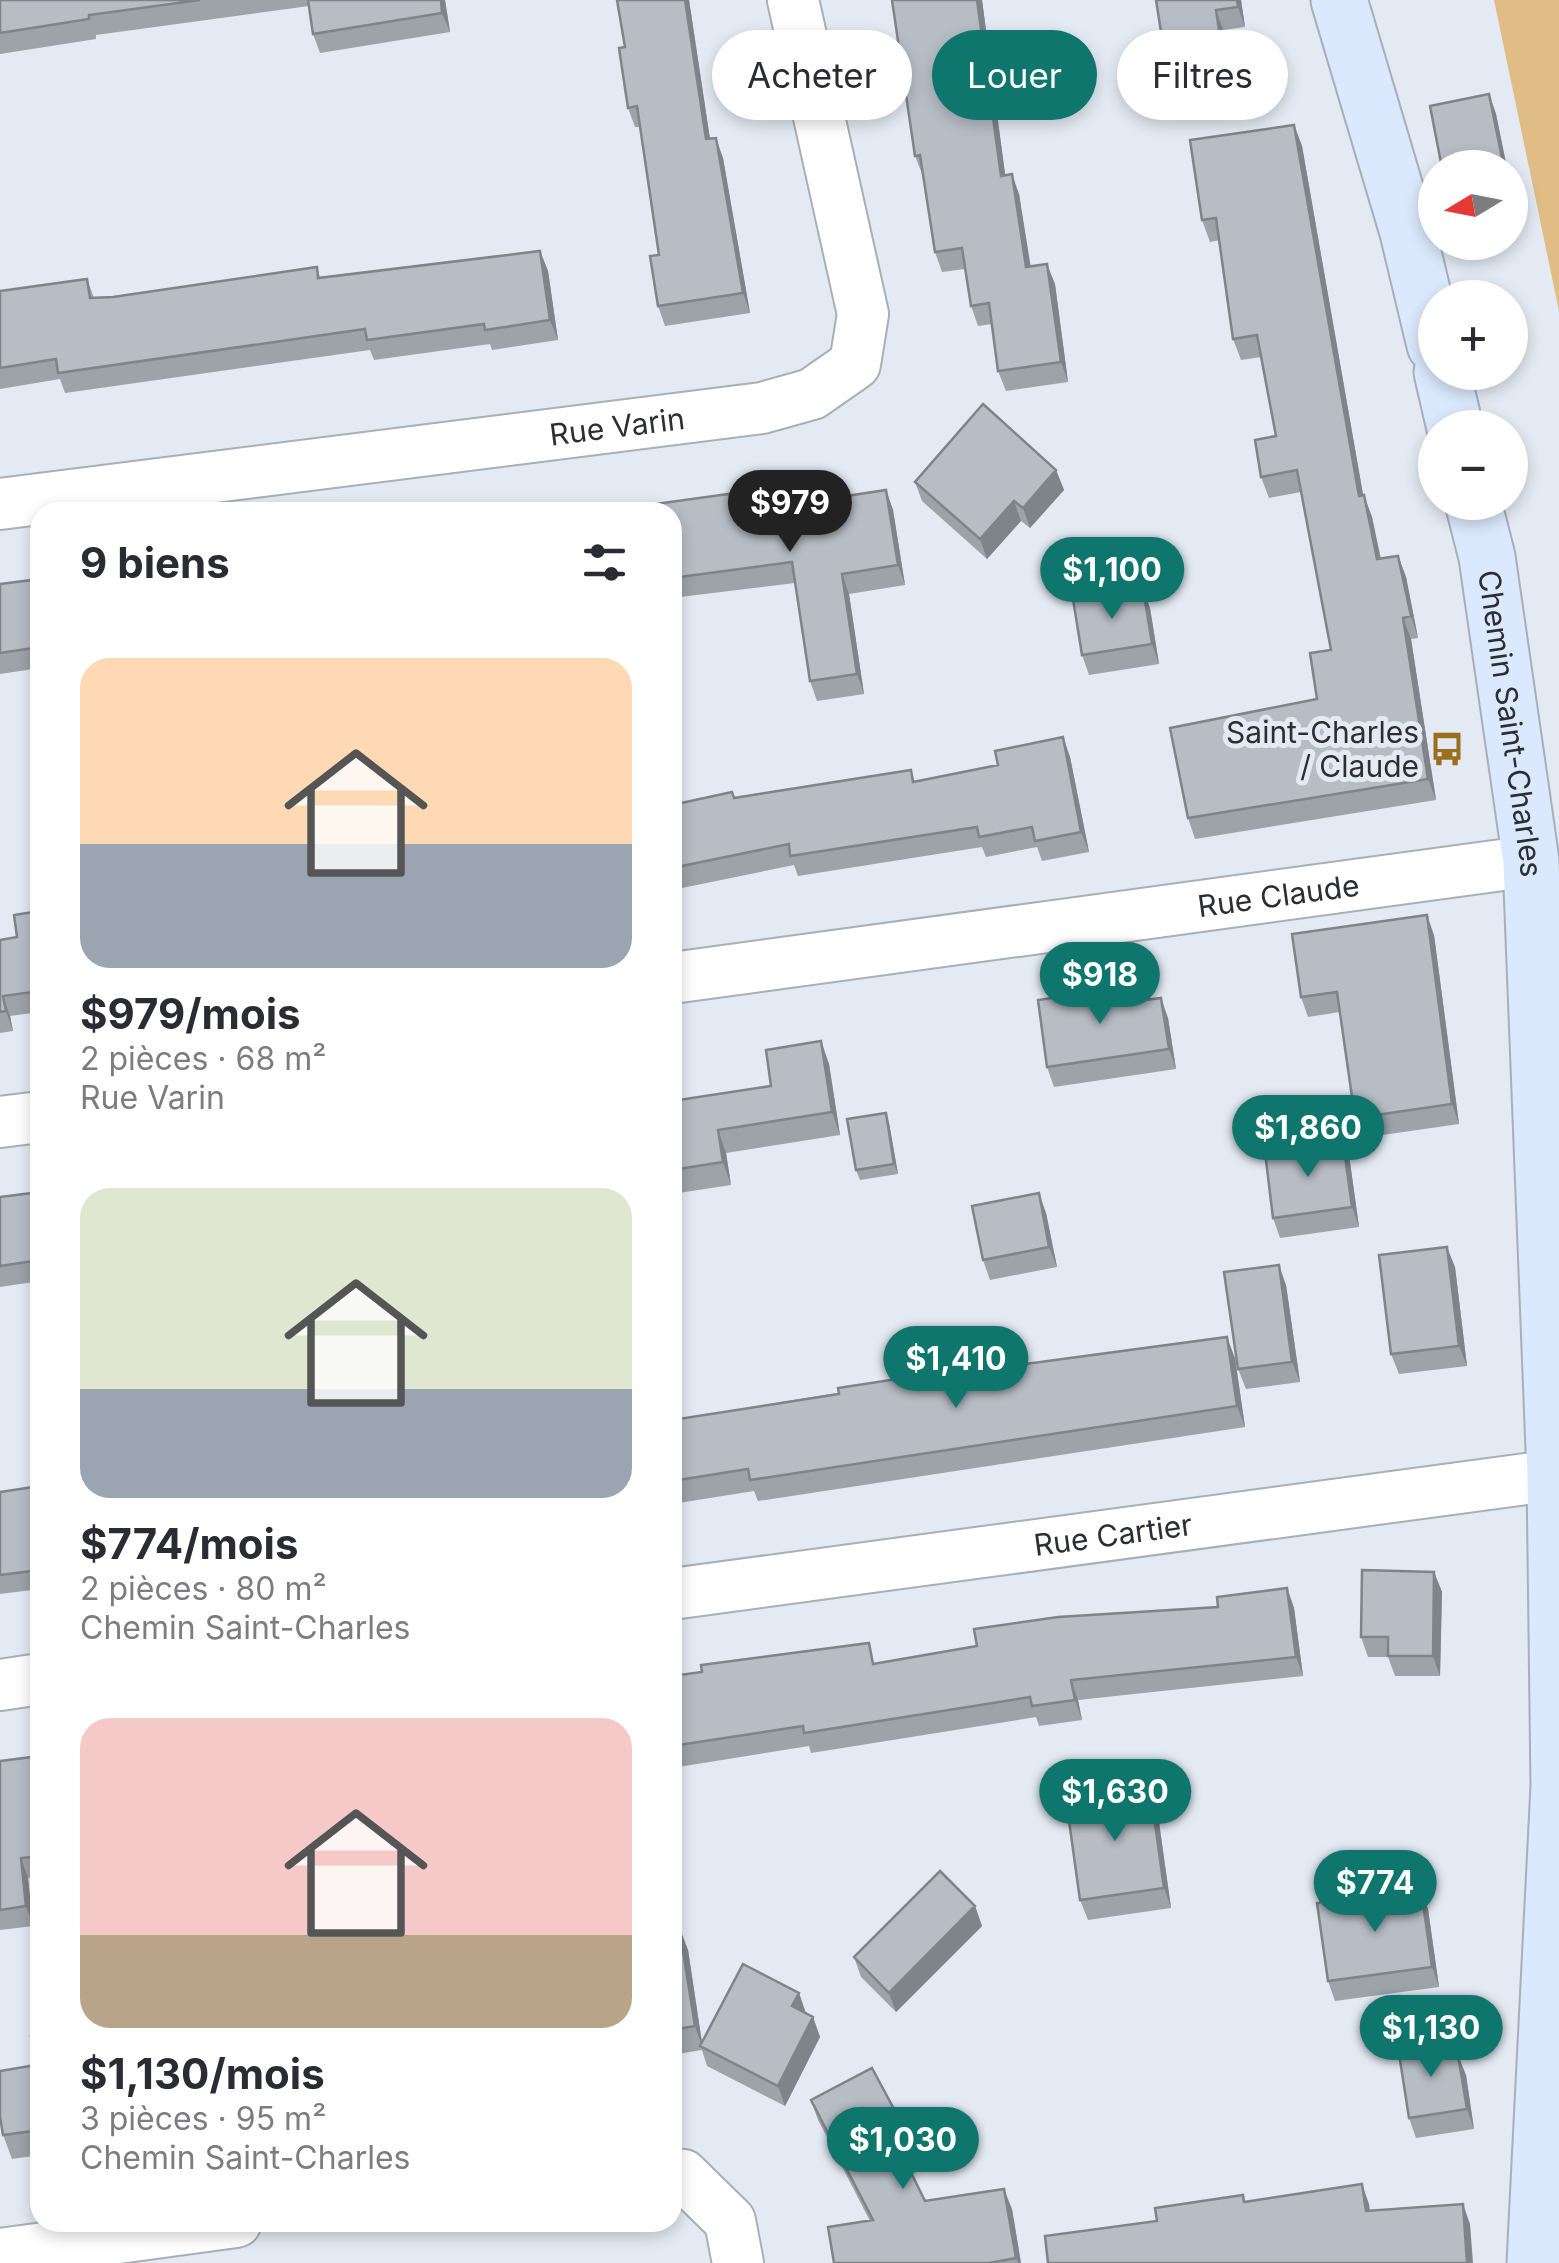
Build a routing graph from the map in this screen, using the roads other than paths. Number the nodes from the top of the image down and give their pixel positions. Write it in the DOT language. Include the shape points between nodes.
graph roads {
  1 [pos="793,0"];
  2 [pos="1338,0"];
  3 [pos="1420,280"];
  4 [pos="0,504"];
  5 [pos="1478,520"];
  6 [pos="1531,861"];
  7 [pos="682,977"];
  8 [pos="30,1118"];
  9 [pos="0,1122"];
  10 [pos="1555,1475"];
  11 [pos="682,1593"];
  12 [pos="30,1680"];
  13 [pos="0,1685"];
  14 [pos="682,2175"];
  15 [pos="162,2232"];
  16 [pos="0,2254"];
  17 [pos="738,2263"];
  18 [pos="1535,2263"];
  1 -- 4 [label="street, Rue Varin" via="863,314 855,364 812,394 762,408"];
  2 -- 3 [label="main road"];
  5 -- 6 [label="main road, Chemin Saint-Charles"];
  6 -- 7 [label="street, Rue Claude"];
  6 -- 10 [label="main road, Chemin Saint-Charles"];
  8 -- 9 [label="street"];
  10 -- 11 [label="street, Rue Cartier"];
  10 -- 18 [label="main road, Chemin Saint-Charles" via="1558,1786"];
  12 -- 13 [label="street"];
  14 -- 17 [label="street" via="730,2221"];
  15 -- 16 [label="street"];
}
